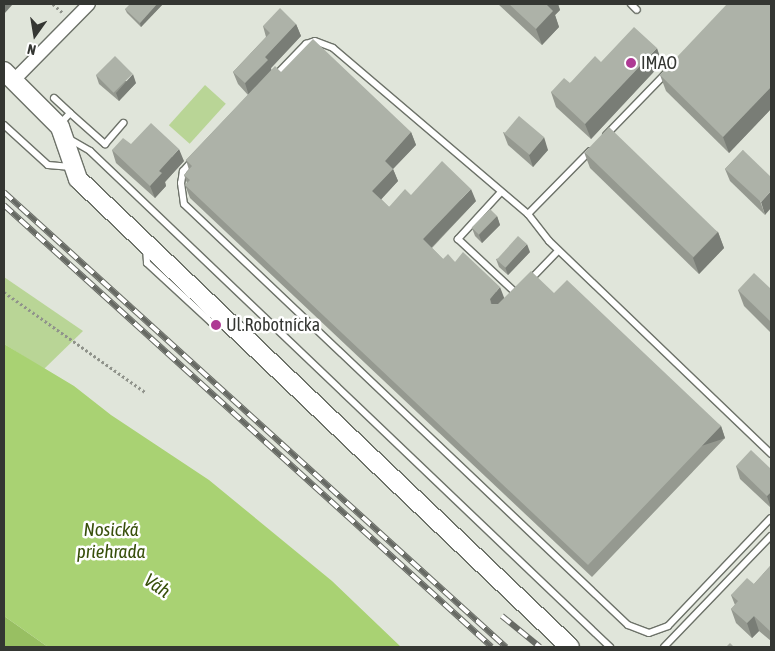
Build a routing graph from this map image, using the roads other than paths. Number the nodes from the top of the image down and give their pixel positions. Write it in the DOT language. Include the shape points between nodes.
graph roads {
  1 [pos="89,4"];
  2 [pos="631,4"];
  3 [pos="637,10"];
  4 [pos="676,64"];
  5 [pos="9,76"];
  6 [pos="272,79"];
  7 [pos="54,98"];
  8 [pos="123,123"];
  9 [pos="64,125"];
  10 [pos="4,126"];
  11 [pos="602,138"];
  12 [pos="596,145"];
  13 [pos="197,156"];
  14 [pos="71,167"];
  15 [pos="501,192"];
  16 [pos="528,214"];
  17 [pos="558,251"];
  18 [pos="517,294"];
  19 [pos="511,301"];
  20 [pos="771,454"];
  21 [pos="771,518"];
  22 [pos="771,536"];
  23 [pos="570,647"];
  24 [pos="610,647"];
  25 [pos="664,647"];
  1 -- 5 [label="street"];
  2 -- 3 [label="lane"];
  4 -- 11 [label="lane"];
  5 -- 9 [label="street"];
  6 -- 15 [label="lane" via="306,44 315,41 333,48"];
  7 -- 9 [label="lane"];
  8 -- 9 [label="lane" via="105,144"];
  9 -- 14 [label="street"];
  9 -- 24 [label="lane"];
  10 -- 14 [label="lane" via="48,165"];
  12 -- 16 [label="lane"];
  13 -- 21 [label="lane" via="183,171 184,204 628,625 649,633 668,626"];
  14 -- 23 [label="street" via="78,179 146,248"];
  15 -- 16 [label="lane"];
  15 -- 18 [label="lane" via="458,239"];
  16 -- 17 [label="lane"];
  17 -- 18 [label="lane"];
  17 -- 20 [label="lane"];
  18 -- 19 [label="lane"];
  22 -- 25 [label="lane"];
}
